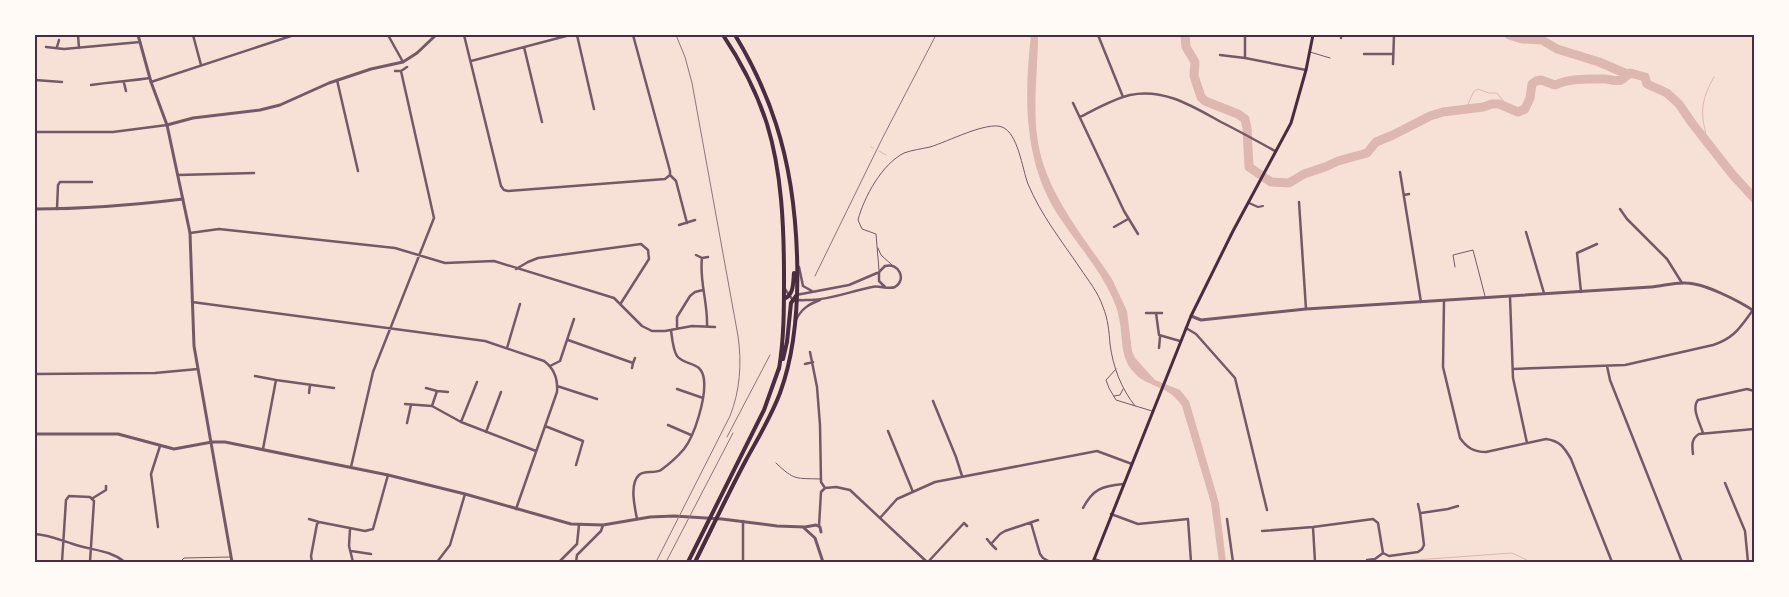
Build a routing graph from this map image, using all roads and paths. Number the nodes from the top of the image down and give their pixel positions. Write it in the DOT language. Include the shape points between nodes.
graph roads {
  1 [pos="78,35"];
  2 [pos="138,35"];
  3 [pos="193,35"];
  4 [pos="294,35"];
  5 [pos="388,35"];
  6 [pos="436,35"];
  7 [pos="464,35"];
  8 [pos="570,35"];
  9 [pos="577,35"];
  10 [pos="633,35"];
  11 [pos="723,35"];
  12 [pos="735,35"];
  13 [pos="1098,35"];
  14 [pos="1245,35"];
  15 [pos="1313,35"];
  16 [pos="1394,35"];
  17 [pos="59,40"];
  18 [pos="140,42"];
  19 [pos="46,47"];
  20 [pos="57,47"];
  21 [pos="524,47"];
  22 [pos="79,48"];
  23 [pos="1310,52"];
  24 [pos="1364,54"];
  25 [pos="1393,54"];
  26 [pos="1220,55"];
  27 [pos="1245,58"];
  28 [pos="1330,58"];
  29 [pos="471,61"];
  30 [pos="402,62"];
  31 [pos="1393,64"];
  32 [pos="201,66"];
  33 [pos="407,67"];
  34 [pos="1306,70"];
  35 [pos="395,71"];
  36 [pos="401,71"];
  37 [pos="150,78"];
  38 [pos="35,80"];
  39 [pos="337,80"];
  40 [pos="62,82"];
  41 [pos="151,82"];
  42 [pos="124,83"];
  43 [pos="91,85"];
  44 [pos="126,91"];
  45 [pos="1123,97"];
  46 [pos="1073,103"];
  47 [pos="594,109"];
  48 [pos="1080,117"];
  49 [pos="542,122"];
  50 [pos="167,125"];
  51 [pos="35,132"];
  52 [pos="1275,151"];
  53 [pos="358,171"];
  54 [pos="1400,172"];
  55 [pos="254,173"];
  56 [pos="178,176"];
  57 [pos="670,176"];
  58 [pos="92,182"];
  59 [pos="1404,194"];
  60 [pos="1409,194"];
  61 [pos="183,198"];
  62 [pos="1300,202"];
  63 [pos="1248,203"];
  64 [pos="1263,206"];
  65 [pos="35,209"];
  66 [pos="57,209"];
  67 [pos="1620,209"];
  68 [pos="1128,219"];
  69 [pos="695,220"];
  70 [pos="687,223"];
  71 [pos="679,225"];
  72 [pos="1114,227"];
  73 [pos="1526,232"];
  74 [pos="190,233"];
  75 [pos="1138,234"];
  76 [pos="1597,244"];
  77 [pos="877,247"];
  78 [pos="796,251"];
  79 [pos="696,254"];
  80 [pos="420,255"];
  81 [pos="708,257"];
  82 [pos="702,258"];
  83 [pos="892,266"];
  84 [pos="1455,266"];
  85 [pos="516,269"];
  86 [pos="879,272"];
  87 [pos="1682,283"];
  88 [pos="784,286"];
  89 [pos="885,287"];
  90 [pos="704,290"];
  91 [pos="814,292"];
  92 [pos="1581,292"];
  93 [pos="796,295"];
  94 [pos="1544,295"];
  95 [pos="1510,297"];
  96 [pos="1486,298"];
  97 [pos="784,299"];
  98 [pos="792,299"];
  99 [pos="824,299"];
  100 [pos="1444,301"];
  101 [pos="192,302"];
  102 [pos="1421,302"];
  103 [pos="621,303"];
  104 [pos="520,304"];
  105 [pos="1306,310"];
  106 [pos="1753,311"];
  107 [pos="1156,313"];
  108 [pos="1162,313"];
  109 [pos="1146,314"];
  110 [pos="1191,316"];
  111 [pos="574,320"];
  112 [pos="795,325"];
  113 [pos="707,326"];
  114 [pos="715,327"];
  115 [pos="390,328"];
  116 [pos="678,328"];
  117 [pos="1185,328"];
  118 [pos="671,330"];
  119 [pos="1160,337"];
  120 [pos="568,340"];
  121 [pos="1180,341"];
  122 [pos="507,348"];
  123 [pos="1159,348"];
  124 [pos="810,352"];
  125 [pos="635,358"];
  126 [pos="813,362"];
  127 [pos="633,363"];
  128 [pos="805,364"];
  129 [pos="550,366"];
  130 [pos="1607,366"];
  131 [pos="632,368"];
  132 [pos="1116,368"];
  133 [pos="198,369"];
  134 [pos="779,369"];
  135 [pos="1513,369"];
  136 [pos="35,374"];
  137 [pos="1113,374"];
  138 [pos="1118,375"];
  139 [pos="255,376"];
  140 [pos="276,380"];
  141 [pos="477,382"];
  142 [pos="310,385"];
  143 [pos="557,386"];
  144 [pos="334,388"];
  145 [pos="426,388"];
  146 [pos="677,388"];
  147 [pos="1123,388"];
  148 [pos="437,391"];
  149 [pos="1754,391"];
  150 [pos="448,392"];
  151 [pos="501,392"];
  152 [pos="309,393"];
  153 [pos="1112,395"];
  154 [pos="703,398"];
  155 [pos="597,400"];
  156 [pos="933,401"];
  157 [pos="405,404"];
  158 [pos="412,405"];
  159 [pos="432,406"];
  160 [pos="1135,406"];
  161 [pos="1152,411"];
  162 [pos="461,422"];
  163 [pos="407,423"];
  164 [pos="668,425"];
  165 [pos="545,426"];
  166 [pos="1754,429"];
  167 [pos="888,431"];
  168 [pos="486,432"];
  169 [pos="1703,433"];
  170 [pos="35,434"];
  171 [pos="691,435"];
  172 [pos="212,442"];
  173 [pos="1527,443"];
  174 [pos="160,446"];
  175 [pos="263,449"];
  176 [pos="536,451"];
  177 [pos="1694,454"];
  178 [pos="776,462"];
  179 [pos="1132,464"];
  180 [pos="576,465"];
  181 [pos="350,467"];
  182 [pos="388,475"];
  183 [pos="962,476"];
  184 [pos="820,479"];
  185 [pos="1725,483"];
  186 [pos="1123,484"];
  187 [pos="106,486"];
  188 [pos="825,488"];
  189 [pos="913,492"];
  190 [pos="465,494"];
  191 [pos="93,498"];
  192 [pos="1418,504"];
  193 [pos="1458,506"];
  194 [pos="1083,508"];
  195 [pos="516,509"];
  196 [pos="1267,510"];
  197 [pos="1420,513"];
  198 [pos="1111,514"];
  199 [pos="309,518"];
  200 [pos="880,518"];
  201 [pos="637,519"];
  202 [pos="1227,519"];
  203 [pos="1038,520"];
  204 [pos="743,521"];
  205 [pos="319,522"];
  206 [pos="1031,523"];
  207 [pos="964,524"];
  208 [pos="579,525"];
  209 [pos="603,525"];
  210 [pos="815,525"];
  211 [pos="801,526"];
  212 [pos="158,527"];
  213 [pos="1313,527"];
  214 [pos="350,528"];
  215 [pos="1262,531"];
  216 [pos="820,532"];
  217 [pos="35,534"];
  218 [pos="811,534"];
  219 [pos="987,539"];
  220 [pos="64,541"];
  221 [pos="818,544"];
  222 [pos="991,544"];
  223 [pos="91,549"];
  224 [pos="996,549"];
  225 [pos="351,551"];
  226 [pos="1383,553"];
  227 [pos="371,554"];
  228 [pos="232,557"];
  229 [pos="1094,560"];
  230 [pos="1367,560"];
  231 [pos="166,561"];
  232 [pos="62,562"];
  233 [pos="90,562"];
  234 [pos="125,562"];
  235 [pos="179,562"];
  236 [pos="232,562"];
  237 [pos="312,562"];
  238 [pos="353,562"];
  239 [pos="438,562"];
  240 [pos="559,562"];
  241 [pos="576,562"];
  242 [pos="688,562"];
  243 [pos="695,562"];
  244 [pos="743,562"];
  245 [pos="823,562"];
  246 [pos="928,562"];
  247 [pos="1050,562"];
  248 [pos="1103,562"];
  249 [pos="1192,562"];
  250 [pos="1233,562"];
  251 [pos="1316,562"];
  252 [pos="1612,562"];
  253 [pos="1682,562"];
  254 [pos="1748,562"];
  1 -- 22 [label="street"];
  2 -- 18 [label="street"];
  3 -- 32 [label="street"];
  4 -- 32 [label="street"];
  5 -- 30 [label="street"];
  6 -- 30 [label="street"];
  7 -- 29 [label="street"];
  8 -- 21 [label="street"];
  9 -- 47 [label="street"];
  10 -- 57 [label="street"];
  11 -- 88 [label="highway" via="750,85 775,156"];
  12 -- 78 [label="highway" via="762,85 776,125 789,181"];
  13 -- 45 [label="street"];
  14 -- 27 [label="street"];
  15 -- 23 [label="main road"];
  16 -- 25 [label="street"];
  17 -- 20 [label="street"];
  18 -- 22 [label="street"];
  18 -- 37 [label="street"];
  19 -- 20 [label="street"];
  20 -- 22 [label="street"];
  21 -- 29 [label="street"];
  21 -- 49 [label="street"];
  23 -- 28 [label="lane"];
  23 -- 34 [label="main road"];
  24 -- 25 [label="street"];
  25 -- 31 [label="street"];
  26 -- 27 [label="street"];
  27 -- 34 [label="street"];
  29 -- 57 [label="street" via="504,190 665,179"];
  30 -- 39 [label="street"];
  32 -- 41 [label="street"];
  33 -- 36 [label="street"];
  34 -- 52 [label="main road" via="1291,123"];
  35 -- 36 [label="street"];
  36 -- 80 [label="street" via="434,218"];
  37 -- 41 [label="street"];
  37 -- 42 [label="street"];
  38 -- 40 [label="street"];
  39 -- 50 [label="street" via="274,107 193,118"];
  39 -- 53 [label="street"];
  41 -- 50 [label="street"];
  42 -- 43 [label="street" via="115,81"];
  42 -- 44 [label="street"];
  45 -- 48 [label="street"];
  45 -- 52 [label="street" via="1145,94 1173,98"];
  46 -- 48 [label="street"];
  48 -- 68 [label="street"];
  50 -- 51 [label="street" via="113,132"];
  50 -- 56 [label="street"];
  52 -- 63 [label="main road"];
  54 -- 59 [label="street"];
  55 -- 56 [label="street"];
  56 -- 61 [label="street"];
  57 -- 70 [label="street" via="676,181"];
  58 -- 66 [label="street" via="60,182"];
  59 -- 60 [label="street"];
  59 -- 102 [label="street"];
  61 -- 66 [label="street"];
  61 -- 74 [label="street"];
  62 -- 105 [label="street"];
  63 -- 64 [label="street"];
  63 -- 110 [label="main road"];
  65 -- 66 [label="street"];
  67 -- 87 [label="street" via="1667,259"];
  68 -- 72 [label="street"];
  68 -- 75 [label="street"];
  69 -- 70 [label="street"];
  70 -- 71 [label="street"];
  73 -- 94 [label="street"];
  74 -- 80 [label="street" via="220,229 395,248"];
  74 -- 101 [label="street"];
  76 -- 92 [label="street" via="1577,253"];
  77 -- 83 [label="lane"];
  77 -- 86 [label="lane"];
  77 -- 132 [label="lane" via="876,234 862,229 858,220 874,184 889,163 906,152 971,132 992,126 1004,128 1014,138 1024,174 1042,211 1100,298"];
  78 -- 91 [label="street" via="802,283"];
  78 -- 93 [label="highway"];
  78 -- 98 [label="highway"];
  79 -- 82 [label="street"];
  80 -- 85 [label="street" via="445,263 494,261"];
  80 -- 115 [label="street"];
  81 -- 82 [label="street"];
  82 -- 90 [label="street"];
  83 -- 86 [label="street" via="885,266"];
  83 -- 89 [label="street" via="899,271 900,281 892,288"];
  84 -- 96 [label="lane" via="1453,255 1473,250"];
  85 -- 103 [label="street" via="614,298"];
  85 -- 103 [label="street" via="538,258 641,244 648,250 649,259"];
  86 -- 89 [label="street" via="878,280"];
  86 -- 91 [label="street" via="849,285"];
  87 -- 92 [label="street"];
  87 -- 106 [label="street" via="1701,286"];
  88 -- 97 [label="highway"];
  88 -- 98 [label="street"];
  89 -- 99 [label="street" via="874,286"];
  90 -- 113 [label="street"];
  90 -- 116 [label="street" via="690,296 677,317"];
  91 -- 93 [label="street"];
  92 -- 94 [label="street"];
  93 -- 98 [label="highway"];
  94 -- 95 [label="street"];
  95 -- 96 [label="street"];
  95 -- 135 [label="street"];
  96 -- 100 [label="street"];
  97 -- 98 [label="highway"];
  97 -- 134 [label="highway"];
  98 -- 99 [label="street"];
  98 -- 112 [label="highway"];
  98 -- 134 [label="highway" via="787,342"];
  99 -- 112 [label="street" via="799,314"];
  100 -- 102 [label="street"];
  100 -- 173 [label="street" via="1443,367 1460,438 1467,447 1479,452"];
  101 -- 115 [label="street"];
  101 -- 133 [label="street"];
  102 -- 105 [label="street"];
  103 -- 118 [label="street" via="642,326 657,332"];
  104 -- 122 [label="street"];
  105 -- 110 [label="street" via="1200,320"];
  106 -- 130 [label="street" via="1726,341 1625,365"];
  107 -- 108 [label="street"];
  107 -- 109 [label="street"];
  107 -- 119 [label="street"];
  110 -- 117 [label="main road"];
  111 -- 120 [label="street"];
  112 -- 243 [label="highway" via="790,360 780,393"];
  113 -- 114 [label="street"];
  113 -- 116 [label="street"];
  115 -- 122 [label="street" via="486,341"];
  115 -- 181 [label="street" via="373,372"];
  116 -- 118 [label="street"];
  117 -- 121 [label="main road"];
  117 -- 196 [label="street" via="1196,334 1235,378"];
  118 -- 154 [label="street" via="677,356 702,371"];
  119 -- 121 [label="street"];
  119 -- 123 [label="street"];
  120 -- 127 [label="street"];
  120 -- 129 [label="street" via="560,361"];
  121 -- 161 [label="main road"];
  122 -- 129 [label="street" via="538,358"];
  124 -- 126 [label="street"];
  125 -- 127 [label="street"];
  126 -- 128 [label="street"];
  126 -- 184 [label="street" via="820,425"];
  127 -- 131 [label="street"];
  129 -- 143 [label="street"];
  130 -- 135 [label="street"];
  130 -- 253 [label="street"];
  132 -- 137 [label="lane"];
  132 -- 138 [label="lane"];
  133 -- 136 [label="street" via="155,373"];
  133 -- 172 [label="street"];
  134 -- 242 [label="highway" via="764,410"];
  135 -- 173 [label="street"];
  137 -- 138 [label="lane"];
  137 -- 153 [label="lane" via="1106,380"];
  138 -- 147 [label="lane"];
  139 -- 140 [label="street"];
  140 -- 142 [label="street"];
  140 -- 175 [label="street"];
  141 -- 162 [label="street"];
  142 -- 144 [label="street"];
  142 -- 152 [label="street"];
  143 -- 155 [label="street"];
  143 -- 165 [label="street"];
  145 -- 148 [label="street"];
  146 -- 154 [label="street"];
  147 -- 153 [label="lane" via="1120,395"];
  147 -- 160 [label="lane"];
  148 -- 150 [label="street"];
  148 -- 159 [label="street"];
  149 -- 169 [label="street" via="1747,388 1698,400 1695,409"];
  151 -- 168 [label="street"];
  153 -- 160 [label="lane" via="1116,400"];
  154 -- 171 [label="street"];
  156 -- 183 [label="street"];
  157 -- 158 [label="street"];
  158 -- 159 [label="street"];
  158 -- 163 [label="street"];
  159 -- 162 [label="street"];
  160 -- 161 [label="lane"];
  161 -- 179 [label="main road"];
  162 -- 168 [label="street"];
  164 -- 171 [label="street"];
  165 -- 176 [label="street"];
  165 -- 180 [label="street" via="583,441"];
  166 -- 169 [label="street"];
  167 -- 189 [label="street"];
  168 -- 176 [label="street"];
  169 -- 177 [label="street" via="1693,439"];
  170 -- 174 [label="street" via="118,434"];
  171 -- 201 [label="street" via="684,448 662,469 638,476 633,493"];
  172 -- 174 [label="street" via="174,449"];
  172 -- 175 [label="street"];
  172 -- 228 [label="street"];
  173 -- 252 [label="street" via="1546,439 1563,446"];
  174 -- 212 [label="street" via="151,474"];
  175 -- 181 [label="street"];
  176 -- 195 [label="street"];
  178 -- 184 [label="lane" via="793,478"];
  179 -- 183 [label="street" via="1097,450"];
  179 -- 186 [label="main road"];
  181 -- 182 [label="street"];
  182 -- 190 [label="street"];
  182 -- 214 [label="street" via="373,529"];
  183 -- 189 [label="street"];
  184 -- 188 [label="street"];
  185 -- 254 [label="street" via="1745,531"];
  186 -- 194 [label="street" via="1099,489"];
  186 -- 198 [label="main road"];
  187 -- 191 [label="street" via="106,490"];
  188 -- 200 [label="street" via="850,490"];
  188 -- 210 [label="street" via="820,517"];
  189 -- 200 [label="street" via="897,499"];
  190 -- 195 [label="street"];
  190 -- 239 [label="street" via="450,545"];
  191 -- 220 [label="street" via="67,497"];
  191 -- 223 [label="street"];
  192 -- 197 [label="street"];
  193 -- 197 [label="street"];
  195 -- 208 [label="street"];
  197 -- 226 [label="street" via="1422,549 1389,556"];
  198 -- 229 [label="main road"];
  198 -- 249 [label="street" via="1138,524 1188,519"];
  199 -- 205 [label="street"];
  200 -- 246 [label="street"];
  201 -- 204 [label="street" via="662,516"];
  201 -- 209 [label="street"];
  202 -- 250 [label="street"];
  203 -- 206 [label="street"];
  204 -- 211 [label="street"];
  204 -- 244 [label="street"];
  205 -- 214 [label="street"];
  205 -- 237 [label="street"];
  206 -- 222 [label="street" via="1000,534"];
  206 -- 247 [label="street" via="1040,554"];
  207 -- 246 [label="street"];
  208 -- 209 [label="street"];
  208 -- 240 [label="street" via="577,544"];
  209 -- 241 [label="street" via="577,555"];
  210 -- 211 [label="street"];
  210 -- 216 [label="street"];
  210 -- 218 [label="street" via="810,528"];
  211 -- 218 [label="street"];
  213 -- 215 [label="street"];
  213 -- 226 [label="street" via="1375,520"];
  213 -- 251 [label="street"];
  214 -- 225 [label="street"];
  216 -- 218 [label="street"];
  216 -- 221 [label="street"];
  217 -- 220 [label="street"];
  218 -- 221 [label="street"];
  219 -- 222 [label="street"];
  220 -- 223 [label="street"];
  220 -- 232 [label="street"];
  221 -- 245 [label="street"];
  222 -- 224 [label="street"];
  223 -- 233 [label="street"];
  223 -- 234 [label="street" via="107,551"];
  225 -- 227 [label="street"];
  225 -- 238 [label="street"];
  226 -- 230 [label="street"];
  228 -- 235 [label="lane" via="184,558"];
  228 -- 236 [label="street"];
  229 -- 248 [label="street"];
  231 -- 235 [label="lane"];
}
